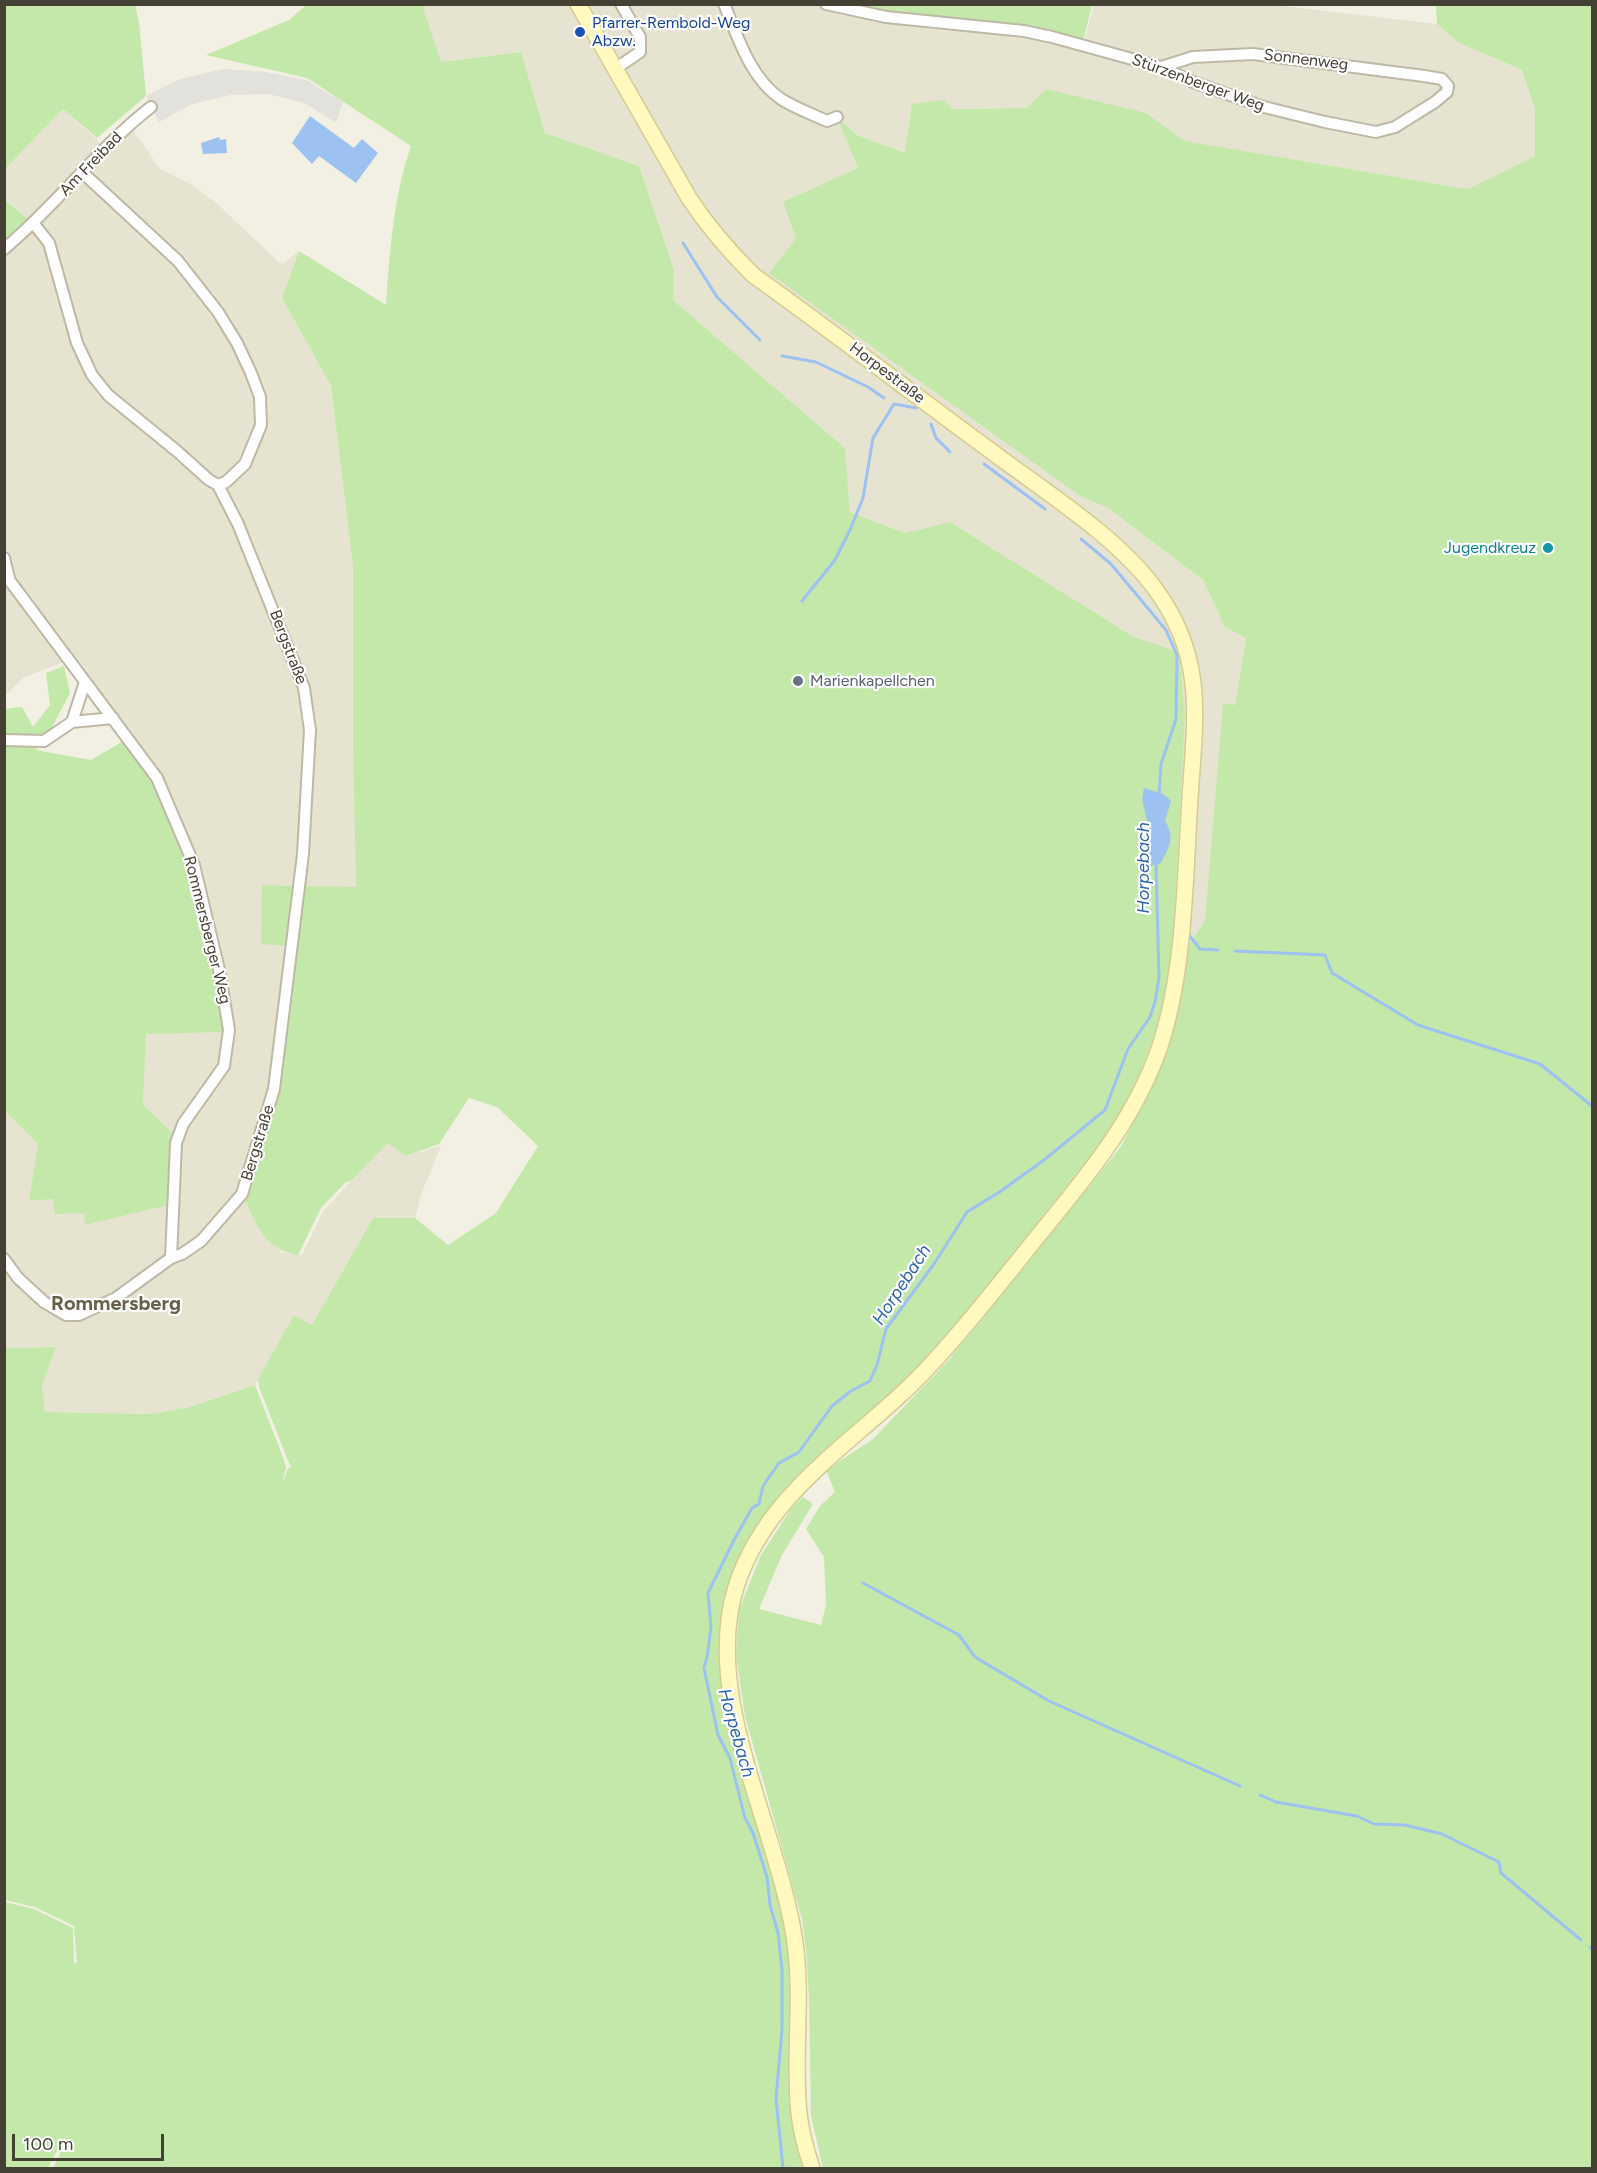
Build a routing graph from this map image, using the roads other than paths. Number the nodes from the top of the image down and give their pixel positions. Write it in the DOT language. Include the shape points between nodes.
graph roads {
  1 [pos="578,4"];
  2 [pos="621,4"];
  3 [pos="724,4"];
  4 [pos="826,4"];
  5 [pos="1161,67"];
  6 [pos="615,69"];
  7 [pos="1448,86"];
  8 [pos="151,107"];
  9 [pos="837,117"];
  10 [pos="82,172"];
  11 [pos="34,224"];
  12 [pos="4,249"];
  13 [pos="218,485"];
  14 [pos="4,558"];
  15 [pos="7,576"];
  16 [pos="85,682"];
  17 [pos="113,718"];
  18 [pos="72,722"];
  19 [pos="4,740"];
  20 [pos="171,1258"];
  21 [pos="4,1259"];
  22 [pos="812,2169"];
  1 -- 6 [label="street, Horpestraße"];
  2 -- 6 [label="street" via="640,37 640,52"];
  3 -- 9 [label="street" via="759,78 780,98 801,109 827,121"];
  4 -- 5 [label="street, Stürzenberger Weg" via="886,17 1024,31"];
  5 -- 7 [label="street, Sonnenweg" via="1193,57 1253,54 1424,76 1442,79"];
  5 -- 7 [label="street, Stürzenberger Weg" via="1264,107 1376,132 1395,127 1435,102 1447,92"];
  6 -- 22 [label="street, Horpestraße" via="689,198 726,249 753,275 1062,504 1136,564 1171,612 1183,637 1193,681 1194,725 1181,929 1173,990 1160,1045 1135,1104 1098,1161 936,1360 789,1496 759,1537 734,1594 728,1635 729,1674 743,1748 793,1929 799,1987 799,2113"];
  8 -- 10 [label="street, Am Freibad"];
  10 -- 11 [label="street, Am Freibad"];
  10 -- 13 [label="street" via="178,261 218,312 251,373 260,397 261,424 245,464"];
  11 -- 12 [label="street"];
  11 -- 13 [label="street, Bergstraße" via="49,243 77,344 92,375 108,395"];
  13 -- 20 [label="street, Bergstraße" via="238,524 304,688 310,730 308,779 303,854 274,1089 242,1194 201,1241"];
  14 -- 15 [label="street"];
  15 -- 16 [label="street, Rommersberger Weg"];
  16 -- 17 [label="street, Rommersberger Weg"];
  16 -- 18 [label="street"];
  17 -- 18 [label="street"];
  17 -- 20 [label="street, Rommersberger Weg" via="157,778 194,865 230,1030 224,1066 183,1124 176,1143"];
  18 -- 19 [label="street" via="45,741"];
  20 -- 21 [label="street" via="116,1298 79,1315 66,1315 44,1302"];
}
